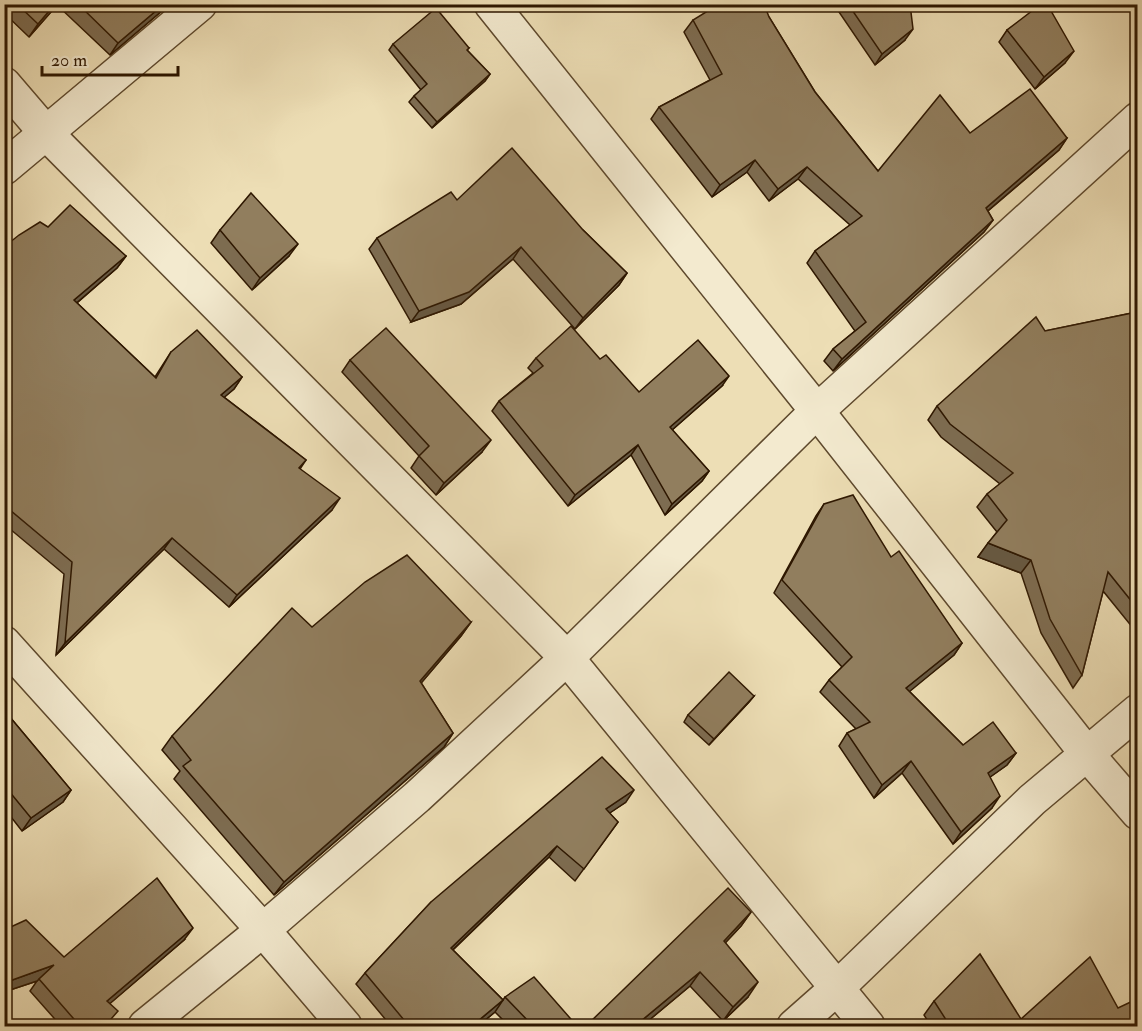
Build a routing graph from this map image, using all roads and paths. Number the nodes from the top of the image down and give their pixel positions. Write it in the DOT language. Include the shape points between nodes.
graph roads {
  1 [pos="200,4"];
  2 [pos="491,4"];
  3 [pos="4,84"];
  4 [pos="1137,119"];
  5 [pos="46,133"];
  6 [pos="4,168"];
  7 [pos="817,411"];
  8 [pos="4,644"];
  9 [pos="567,658"];
  10 [pos="1137,711"];
  11 [pos="1087,754"];
  12 [pos="1137,813"];
  13 [pos="263,930"];
  14 [pos="837,988"];
  15 [pos="145,1026"];
  16 [pos="345,1026"];
  17 [pos="794,1026"];
  18 [pos="868,1026"];
  1 -- 5 [label="street"];
  2 -- 7 [label="street"];
  3 -- 5 [label="street"];
  4 -- 7 [label="street"];
  5 -- 6 [label="street"];
  5 -- 9 [label="street"];
  7 -- 9 [label="street"];
  7 -- 11 [label="street"];
  8 -- 13 [label="street"];
  9 -- 13 [label="street" via="417,797"];
  9 -- 14 [label="street"];
  10 -- 11 [label="street"];
  11 -- 12 [label="street"];
  11 -- 14 [label="street" via="1032,800"];
  13 -- 15 [label="street"];
  13 -- 16 [label="street"];
  14 -- 17 [label="street"];
  14 -- 18 [label="street"];
}
